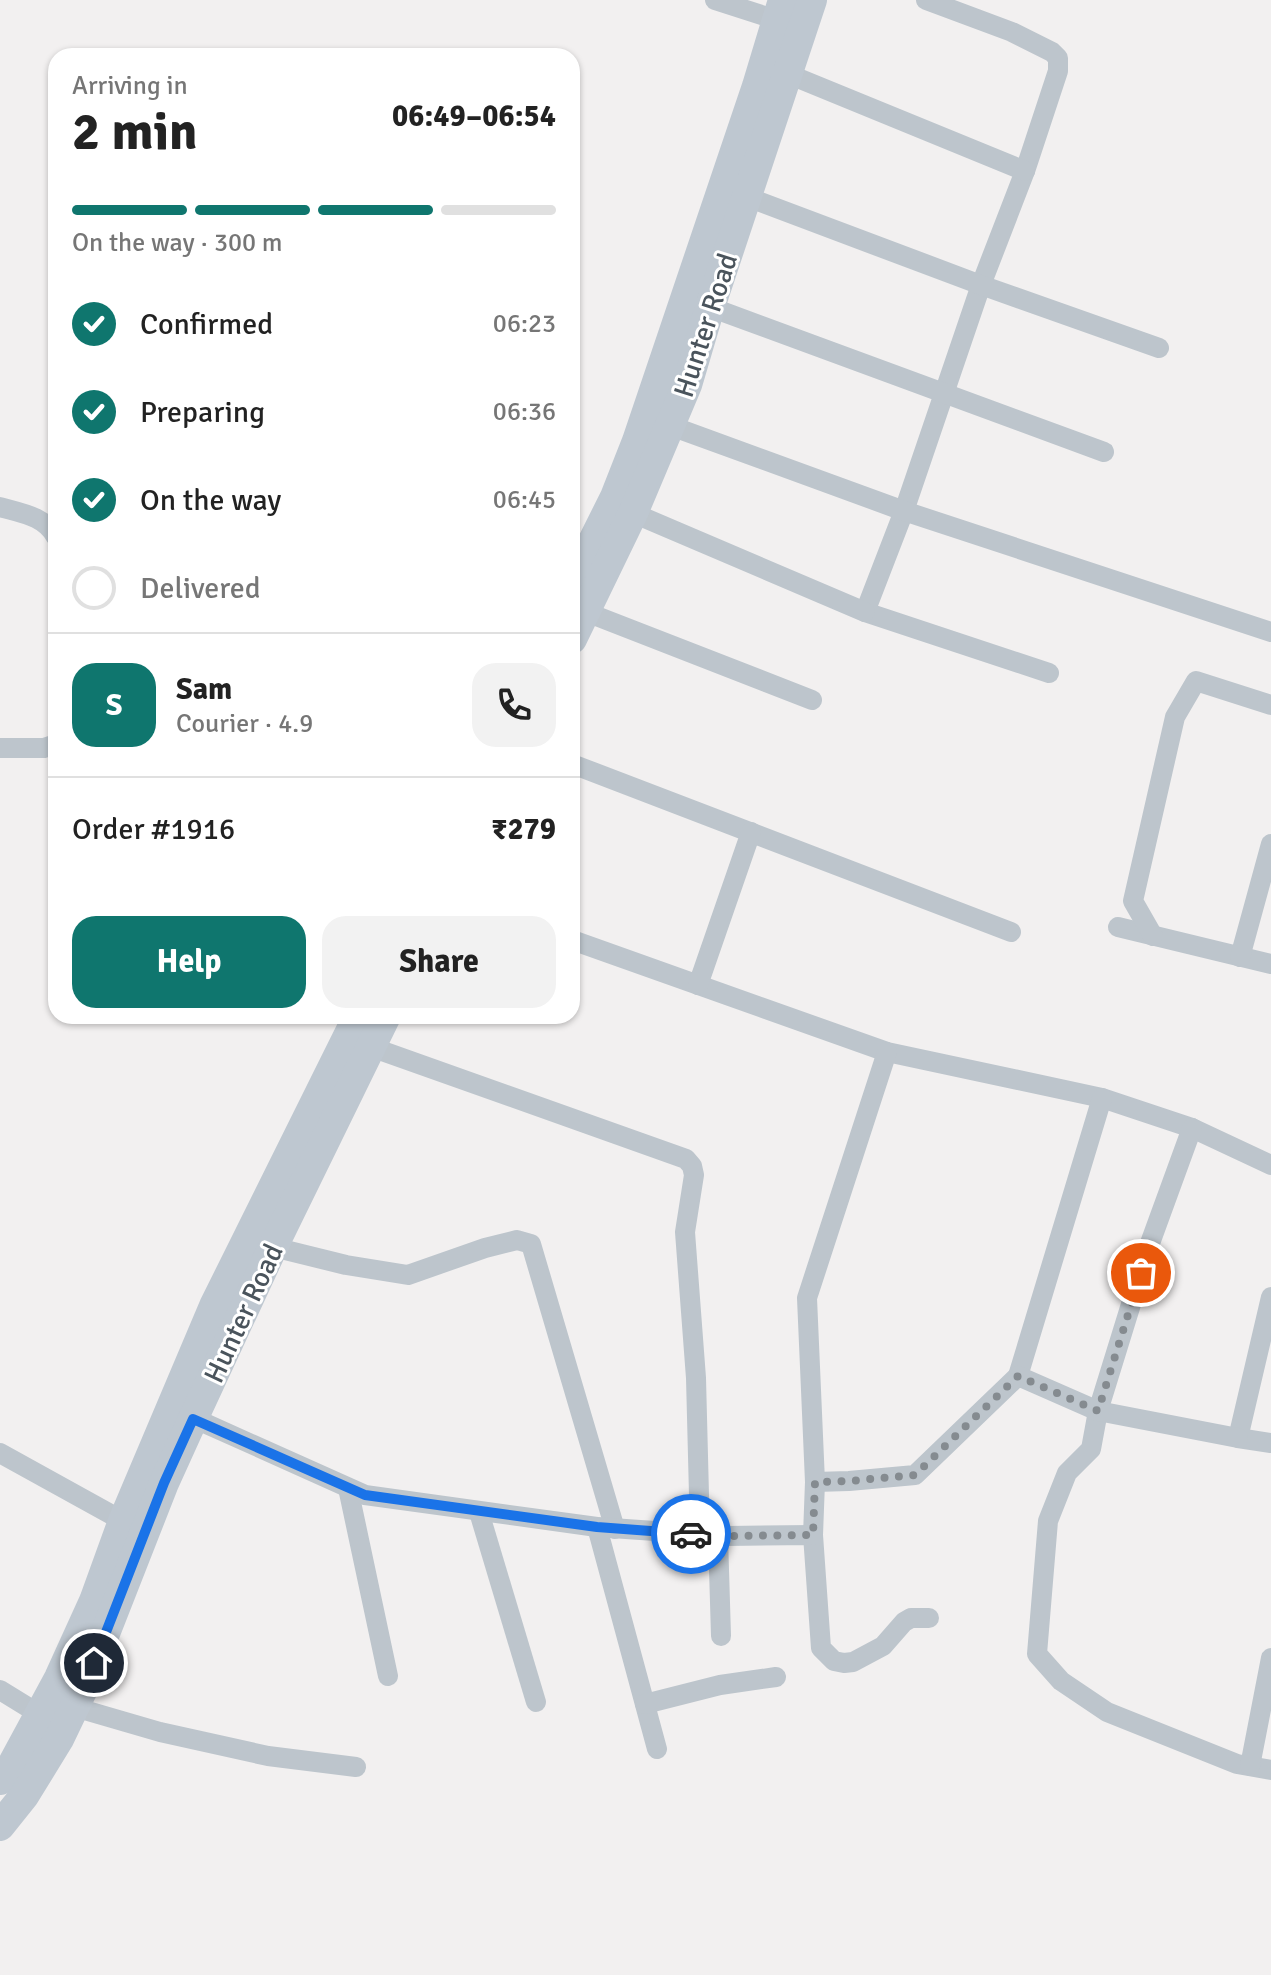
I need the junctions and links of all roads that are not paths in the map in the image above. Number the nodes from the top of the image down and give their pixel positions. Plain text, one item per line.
1 (715, 0) edge
2 (812, 0) edge
3 (926, 0) edge
4 (780, 10) edge
5 (788, 74) junction
6 (1025, 171) junction
7 (747, 197) junction
8 (981, 285) junction
9 (710, 307) junction
10 (1159, 348) dead end
11 (945, 393) junction
12 (671, 426) junction
13 (1104, 452) dead end
14 (0, 507) edge
15 (904, 511) junction
16 (633, 513) junction
17 (48, 527) edge
18 (580, 567) edge
19 (865, 612) junction
20 (1271, 612) edge
21 (580, 617) edge
22 (580, 622) edge
23 (1262, 629) edge
24 (1049, 673) dead end
25 (812, 700) dead end
26 (1271, 705) edge
27 (48, 747) edge
28 (0, 748) edge
29 (580, 767) edge
30 (751, 832) junction
31 (1271, 844) edge
32 (1118, 927) dead end
33 (1011, 932) dead end
34 (1153, 936) junction
35 (580, 943) edge
36 (1240, 957) junction
37 (1271, 964) edge
38 (698, 985) junction
39 (354, 1024) edge
40 (382, 1024) edge
41 (371, 1047) junction
42 (887, 1052) junction
43 (1102, 1098) junction
44 (1192, 1128) junction
45 (1271, 1165) edge
46 (273, 1247) junction
47 (1271, 1297) edge
48 (1018, 1376) junction
49 (1098, 1411) junction
50 (182, 1413) junction
51 (1238, 1438) junction
52 (1271, 1443) edge
53 (0, 1453) edge
54 (815, 1482) junction
55 (348, 1488) junction
56 (479, 1512) junction
57 (123, 1521) junction
58 (606, 1528) junction
59 (709, 1535) junction
60 (813, 1535) junction
61 (929, 1618) dead end
62 (721, 1636) dead end
63 (1271, 1658) edge
64 (388, 1676) dead end
65 (776, 1677) dead end
66 (0, 1690) edge
67 (536, 1702) dead end
68 (645, 1704) junction
69 (74, 1707) junction
70 (39, 1714) junction
71 (657, 1749) dead end
72 (1250, 1766) junction
73 (356, 1767) dead end
74 (1271, 1770) edge
75 (0, 1780) edge
76 (0, 1826) edge

1 - 4 street
2 - 5 main road, Hunter Road
3 - 6 street
4 - 18 main road, Hunter Road
5 - 6 street
5 - 7 main road, Hunter Road
6 - 8 street
7 - 8 street
7 - 9 main road, Hunter Road
8 - 10 street
8 - 11 street
9 - 11 street
9 - 12 main road, Hunter Road
11 - 13 street
11 - 15 street
12 - 15 street
12 - 16 main road, Hunter Road
14 - 17 street
15 - 19 street
15 - 23 street
16 - 19 street
16 - 21 main road, Hunter Road
19 - 24 street
20 - 23 street
22 - 25 street
26 - 34 street
27 - 28 street
29 - 30 street
30 - 33 street
30 - 38 street
31 - 36 street
32 - 34 street
34 - 36 street
35 - 38 street
36 - 37 street
38 - 42 street
39 - 50 main road, Hunter Road
40 - 41 main road, Hunter Road
41 - 46 main road, Hunter Road
41 - 59 street
42 - 43 street
42 - 54 street
43 - 44 street
43 - 48 street
44 - 45 street
44 - 49 street
46 - 50 main road, Hunter Road
46 - 58 street
47 - 51 street
48 - 49 street
48 - 54 street
49 - 51 street
49 - 72 street
50 - 55 street
50 - 57 main road, Hunter Road
50 - 69 main road, Hunter Road
51 - 52 street
53 - 57 street
54 - 60 street
55 - 56 street
55 - 64 street
56 - 58 street
56 - 67 street
57 - 70 main road, Hunter Road
58 - 59 street
58 - 68 street
59 - 60 street
59 - 62 street
60 - 61 street
63 - 72 street
65 - 68 street
66 - 70 street
68 - 71 street
69 - 73 street
69 - 76 main road, Hunter Road
70 - 75 main road, Hunter Road
72 - 74 street

